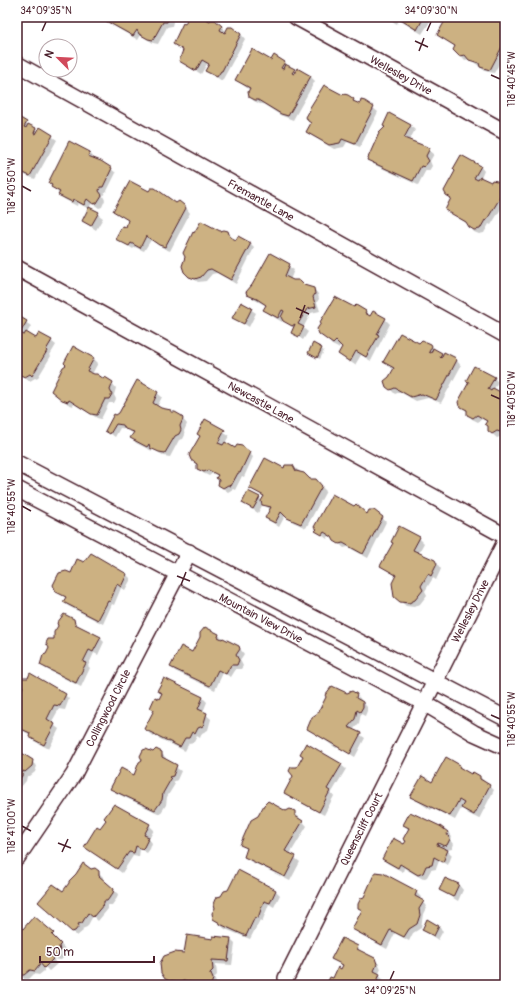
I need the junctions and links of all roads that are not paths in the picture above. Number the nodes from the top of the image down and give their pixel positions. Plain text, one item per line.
1 (296, 17) edge
2 (17, 64) edge
3 (505, 132) edge
4 (17, 268) edge
5 (505, 335) edge
6 (17, 463) edge
7 (17, 489) edge
8 (505, 536) edge
9 (505, 542) edge
10 (189, 552) junction
11 (177, 574) junction
12 (435, 680) junction
13 (424, 703) junction
14 (505, 718) edge
15 (505, 747) edge
16 (17, 858) edge
17 (286, 978) dead end

1 - 3 street, Wellesley Drive
2 - 5 street, Fremantle Lane
4 - 8 street, Newcastle Lane
6 - 10 street
7 - 11 street, Mountain View Drive
9 - 12 street, Wellesley Drive
10 - 11 street, Collingwood Circle
10 - 12 street
11 - 13 street, Mountain View Drive
11 - 16 street, Collingwood Circle
12 - 13 street, Queenscliff Court
12 - 14 street
13 - 15 street, Mountain View Drive
13 - 17 street, Queenscliff Court

